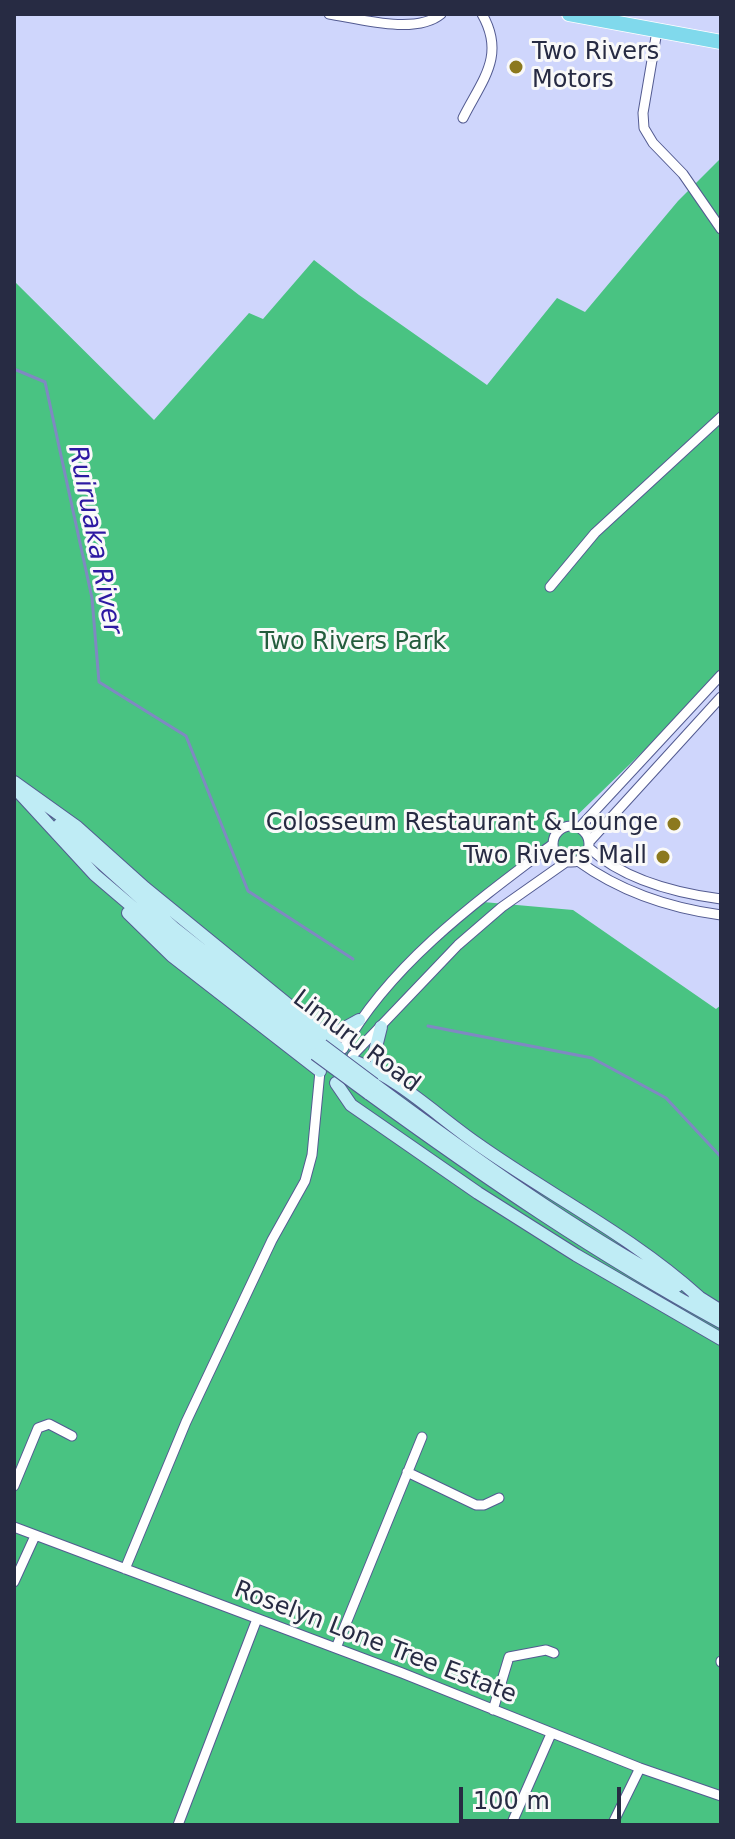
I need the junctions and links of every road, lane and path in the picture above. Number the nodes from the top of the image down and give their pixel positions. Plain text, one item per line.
1 (329, 14) edge
2 (441, 14) edge
3 (482, 14) edge
4 (569, 14) edge
5 (657, 31) junction
6 (721, 42) edge
7 (463, 118) dead end
8 (721, 229) edge
9 (721, 417) edge
10 (550, 587) dead end
11 (721, 675) edge
12 (721, 697) edge
13 (642, 760) junction
14 (655, 770) junction
15 (15, 784) edge
16 (579, 828) junction
17 (553, 844) junction
18 (589, 845) junction
19 (578, 861) junction
20 (566, 862) junction
21 (95, 875) junction
22 (721, 899) edge
23 (721, 915) edge
24 (373, 1003) junction
25 (390, 1015) junction
26 (359, 1020) junction
27 (381, 1027) junction
28 (321, 1044) junction
29 (347, 1053) junction
30 (320, 1071) junction
31 (379, 1071) junction
32 (336, 1083) junction
33 (371, 1089) junction
34 (699, 1297) junction
35 (721, 1311) edge
36 (721, 1322) edge
37 (721, 1339) edge
38 (72, 1436) dead end
39 (422, 1437) dead end
40 (407, 1472) junction
41 (14, 1486) edge
42 (499, 1498) dead end
43 (14, 1527) edge
44 (35, 1536) junction
45 (125, 1569) junction
46 (14, 1581) edge
47 (257, 1619) junction
48 (336, 1648) junction
49 (554, 1653) dead end
50 (493, 1710) junction
51 (551, 1734) junction
52 (640, 1768) junction
53 (721, 1796) edge
54 (178, 1825) edge
55 (511, 1825) edge
56 (612, 1825) edge

1 - 2 street
3 - 7 street
4 - 5 main road
5 - 6 main road
5 - 8 street
9 - 10 street
11 - 13 street
12 - 14 street
13 - 14 street
13 - 16 street
14 - 18 street
15 - 21 main road, Limuru Road
15 - 28 main road, Limuru Road
16 - 17 street
16 - 18 street
17 - 20 street
17 - 24 street
18 - 19 street
18 - 22 street
19 - 20 street
19 - 23 street
20 - 25 street
21 - 28 main road, Limuru Road
21 - 30 main road, Limuru Road
24 - 25 street
24 - 26 street
25 - 27 street
26 - 28 main road
26 - 29 street
27 - 29 street
27 - 31 main road
28 - 29 main road, Limuru Road
28 - 33 main road, Limuru Road, bridge
29 - 30 main road
29 - 31 main road, Limuru Road
29 - 32 main road
30 - 32 main road
30 - 45 street
31 - 34 main road, Limuru Road
32 - 37 main road, Limuru Road
33 - 34 main road, Limuru Road
33 - 36 main road, Limuru Road
34 - 35 main road, Limuru Road
38 - 41 street
39 - 40 street
40 - 42 street
40 - 48 street
43 - 44 street, Roselyn Lone Tree Estate
44 - 45 street, Roselyn Lone Tree Estate
44 - 46 street
45 - 47 street, Roselyn Lone Tree Estate
47 - 48 street, Roselyn Lone Tree Estate
47 - 54 street
48 - 50 street, Roselyn Lone Tree Estate
49 - 50 street
50 - 51 street, Roselyn Lone Tree Estate
51 - 52 street, Roselyn Lone Tree Estate
51 - 55 street
52 - 53 street, Roselyn Lone Tree Estate
52 - 56 street

